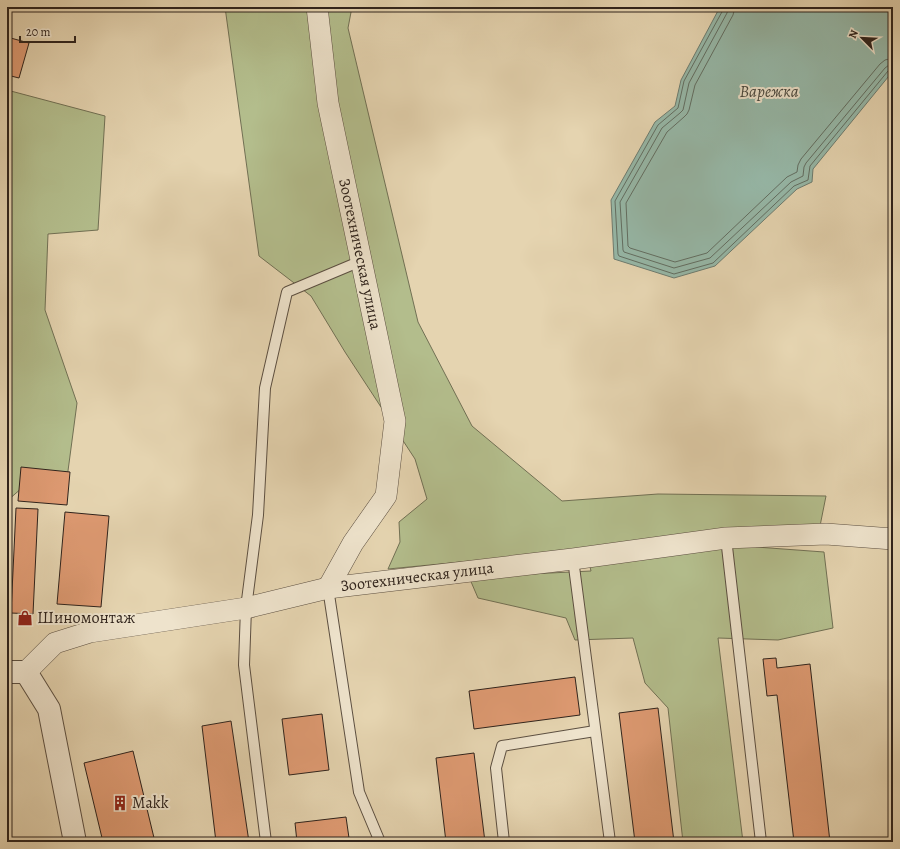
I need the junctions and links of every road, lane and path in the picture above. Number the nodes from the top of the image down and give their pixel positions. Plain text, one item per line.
1 (317, 7) edge
2 (361, 261) junction
3 (726, 538) junction
4 (893, 539) edge
5 (573, 559) junction
6 (328, 588) junction
7 (246, 608) junction
8 (16, 672) edge
9 (595, 731) junction
10 (75, 842) edge
11 (266, 842) edge
12 (380, 842) edge
13 (504, 842) edge
14 (610, 842) edge
15 (761, 842) edge

1 - 2 street, Зоотехническая улица
2 - 6 street, Зоотехническая улица
2 - 7 lane
3 - 4 street, Зоотехническая улица
3 - 5 street, Зоотехническая улица
3 - 15 lane
5 - 6 street, Зоотехническая улица
5 - 9 lane
6 - 7 street
6 - 12 lane
7 - 8 street
7 - 11 lane
8 - 10 street
9 - 13 lane
9 - 14 lane

